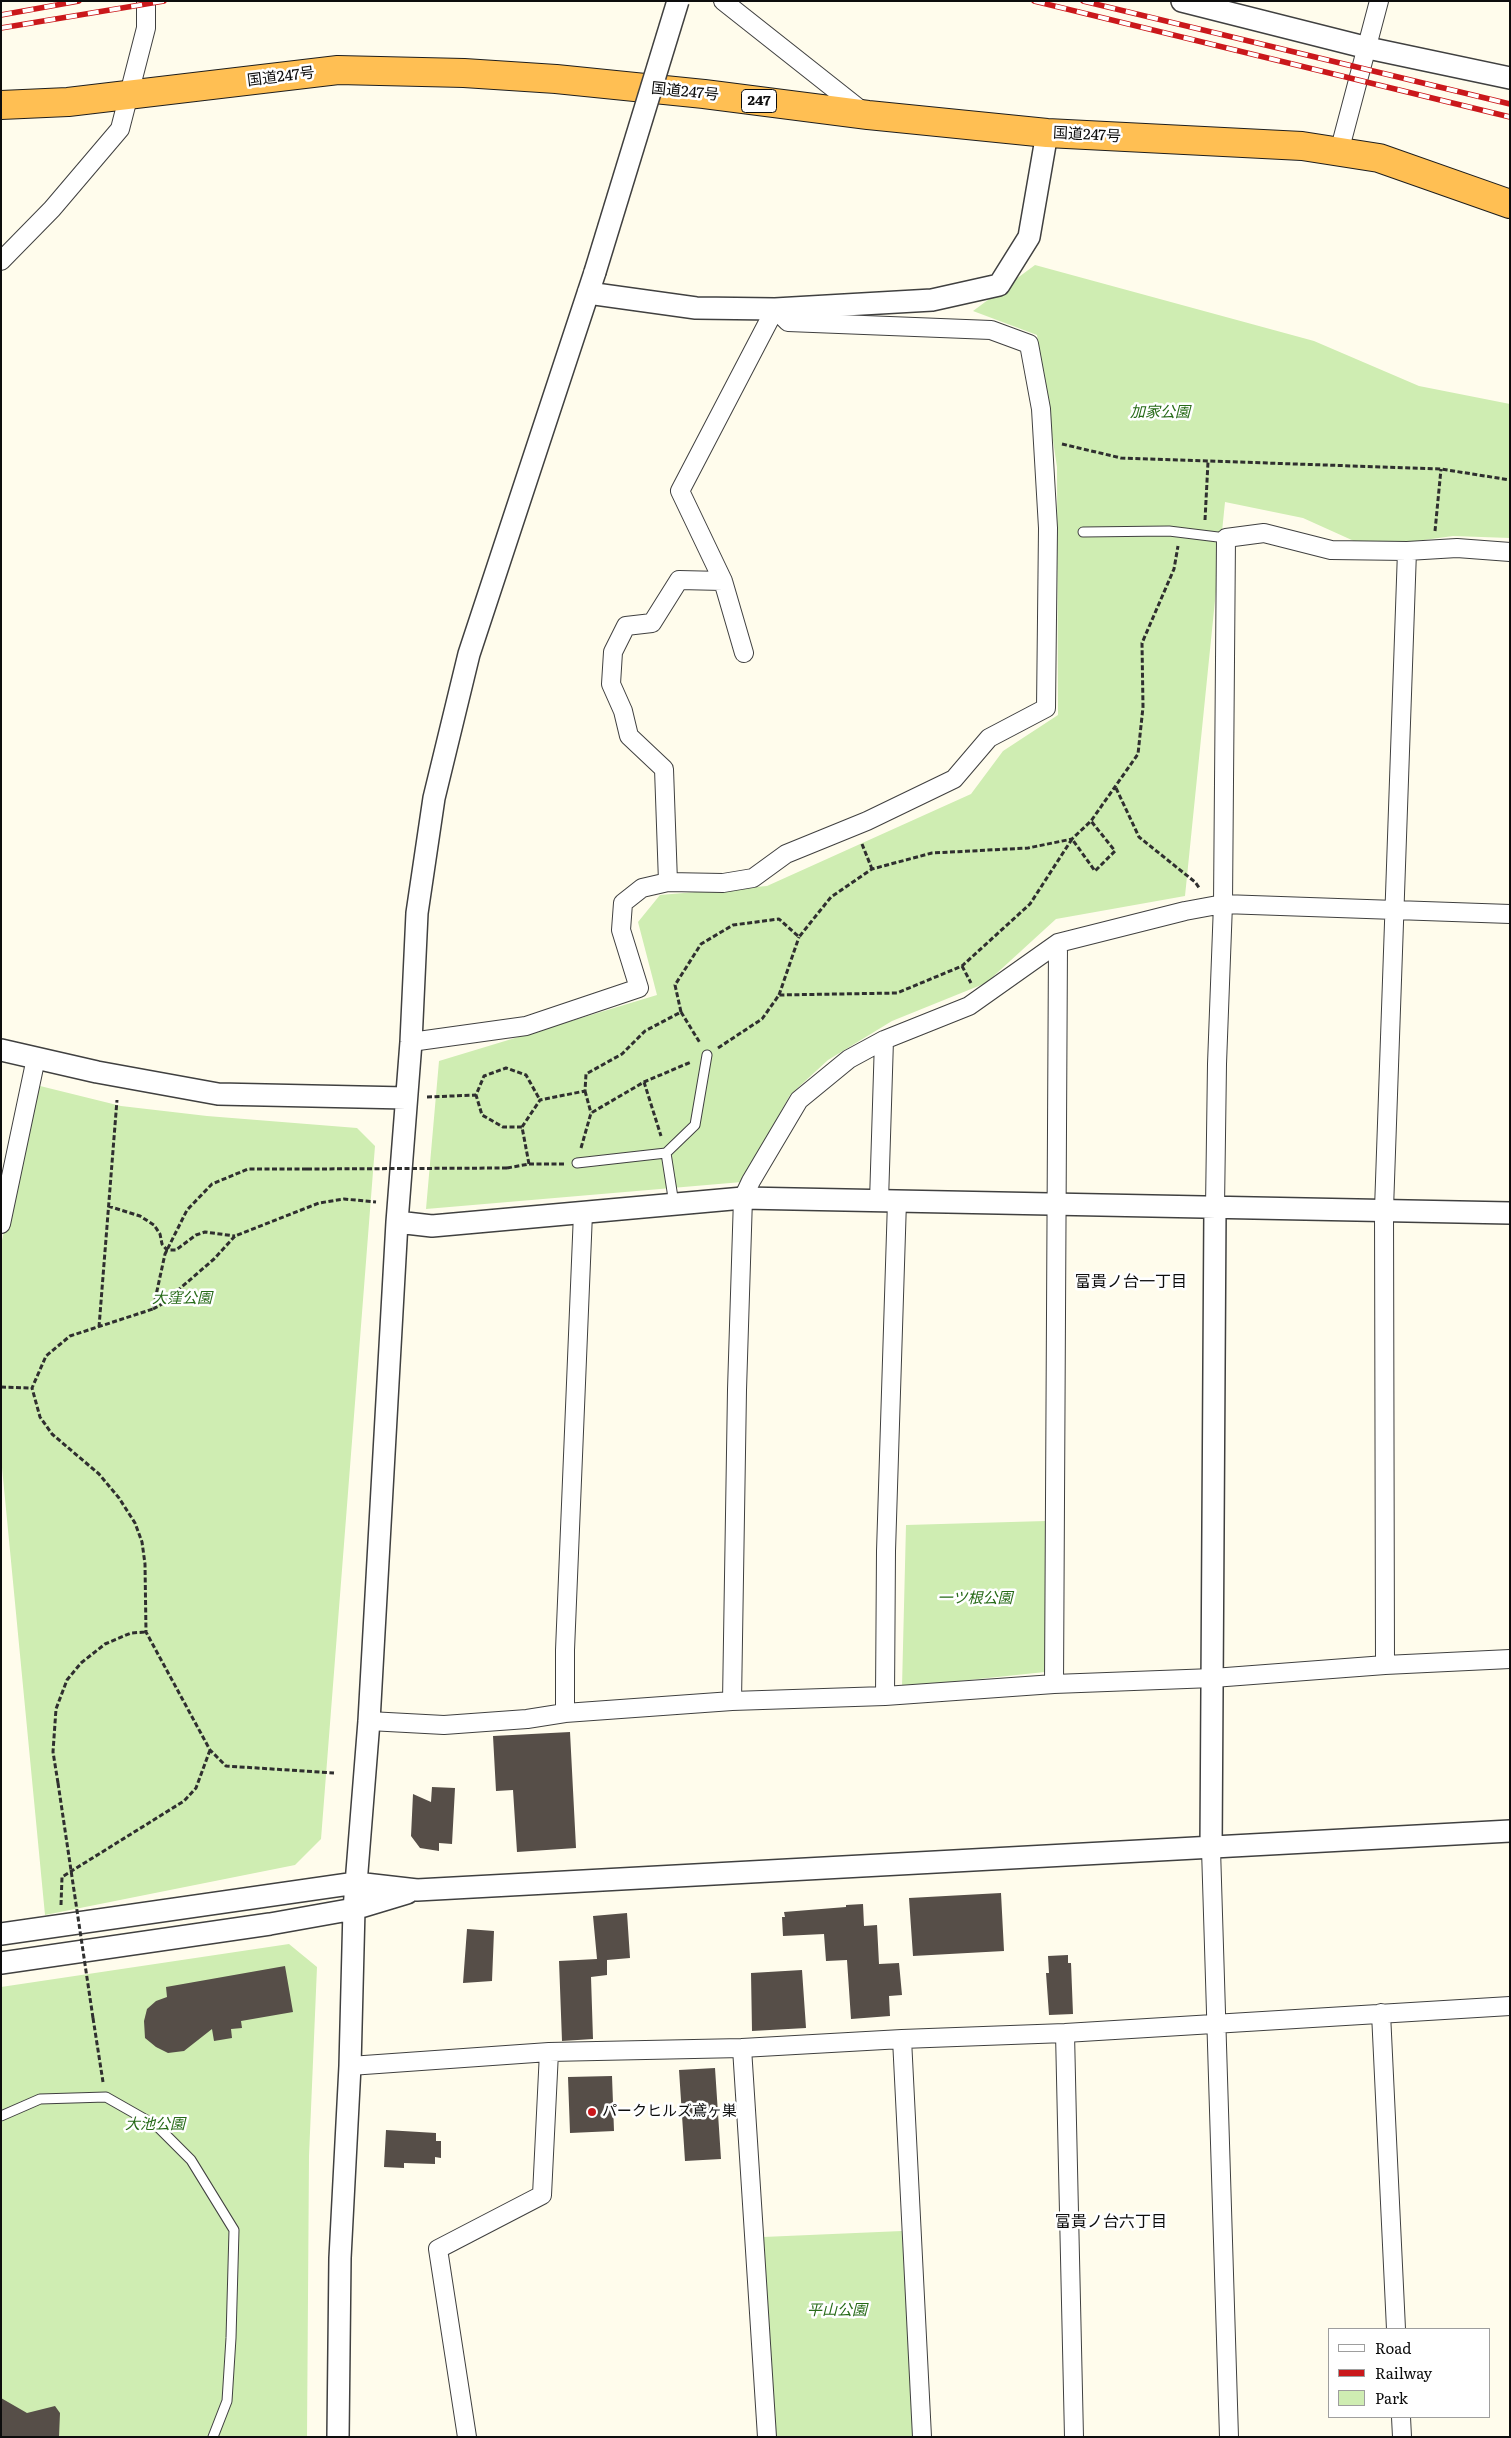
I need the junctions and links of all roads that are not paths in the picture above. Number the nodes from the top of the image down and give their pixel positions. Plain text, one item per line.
1 (146, 1) edge
2 (678, 1) edge
3 (723, 1) edge
4 (1182, 1) edge
5 (1379, 1) edge
6 (1368, 48) junction
7 (1510, 78) edge
8 (129, 94) junction
9 (1, 105) edge
10 (868, 116) junction
11 (1047, 132) junction
12 (1339, 152) junction
13 (1510, 204) edge
14 (1, 261) edge
15 (588, 293) junction
16 (775, 308) junction
17 (1083, 532) dead end
18 (1226, 538) junction
19 (1407, 551) junction
20 (1510, 552) edge
21 (723, 581) junction
22 (744, 653) dead end
23 (668, 882) junction
24 (1217, 905) junction
25 (1393, 909) junction
26 (1510, 914) edge
27 (1058, 943) junction
28 (884, 1040) junction
29 (411, 1042) junction
30 (1, 1050) edge
31 (707, 1055) road end
32 (36, 1058) junction
33 (406, 1098) junction
34 (666, 1153) junction
35 (577, 1163) road end
36 (743, 1198) junction
37 (888, 1201) junction
38 (674, 1204) junction
39 (1055, 1204) junction
40 (1215, 1206) junction
41 (1384, 1209) junction
42 (582, 1213) junction
43 (1510, 1213) edge
44 (397, 1222) junction
45 (1, 1224) edge
46 (1510, 1660) edge
47 (1385, 1666) junction
48 (1213, 1678) junction
49 (1054, 1684) junction
50 (885, 1696) junction
51 (732, 1701) junction
52 (565, 1713) junction
53 (369, 1722) junction
54 (1510, 1831) edge
55 (1211, 1849) junction
56 (356, 1883) junction
57 (417, 1890) junction
58 (354, 1909) junction
59 (1, 1934) edge
60 (1, 1963) edge
61 (1510, 2006) edge
62 (1381, 2013) junction
63 (1216, 2023) junction
64 (1065, 2033) junction
65 (902, 2039) junction
66 (742, 2048) junction
67 (549, 2052) junction
68 (350, 2066) junction
69 (1, 2116) edge
70 (1396, 2328) edge
71 (1401, 2418) edge
72 (212, 2437) edge
73 (338, 2437) edge
74 (467, 2437) edge
75 (767, 2437) edge
76 (922, 2437) edge
77 (1074, 2437) edge
78 (1229, 2437) edge
79 (1402, 2437) edge

1 - 8 street
2 - 15 street, bridge
3 - 10 street
4 - 6 street
5 - 6 street
6 - 7 street
6 - 12 street
8 - 9 highway, 国道247号 / 247
8 - 10 highway, 国道247号 / 247
8 - 14 street
10 - 11 highway, 国道247号 / 247
11 - 12 highway, 国道247号 / 247
11 - 16 street
12 - 13 highway, 国道247号 / 247
15 - 16 street
15 - 29 street
16 - 21 street
16 - 23 street
17 - 18 lane
18 - 19 street
18 - 24 street
19 - 20 street
19 - 25 street
21 - 22 street
21 - 23 street
23 - 29 street
24 - 25 street
24 - 27 street
24 - 40 street
25 - 26 street
25 - 41 street
27 - 28 street
27 - 39 street
28 - 36 street
28 - 37 street
29 - 33 street
30 - 32 street
31 - 34 lane
32 - 33 street
32 - 45 street
33 - 44 street
34 - 35 lane
34 - 38 lane
36 - 37 street
36 - 38 street
36 - 51 street
37 - 39 street
37 - 50 street
38 - 42 street
39 - 40 street
39 - 49 street
40 - 41 street
40 - 48 street
41 - 43 street
41 - 47 street
42 - 44 street
42 - 52 street
44 - 53 street
46 - 47 street
47 - 48 street
48 - 49 street
48 - 55 street
49 - 50 street
50 - 51 street
51 - 52 street
52 - 53 street
53 - 56 street
54 - 55 street
55 - 57 street
55 - 63 street
56 - 57 street
56 - 58 street
56 - 59 street
57 - 58 street
58 - 60 street
58 - 68 street
61 - 62 street
62 - 63 street
62 - 70 street
63 - 64 street
63 - 78 street
64 - 65 street
64 - 77 street
65 - 66 street
65 - 76 street
66 - 67 street
66 - 75 street
67 - 68 street
67 - 74 street
68 - 73 street
69 - 72 lane
71 - 79 street

